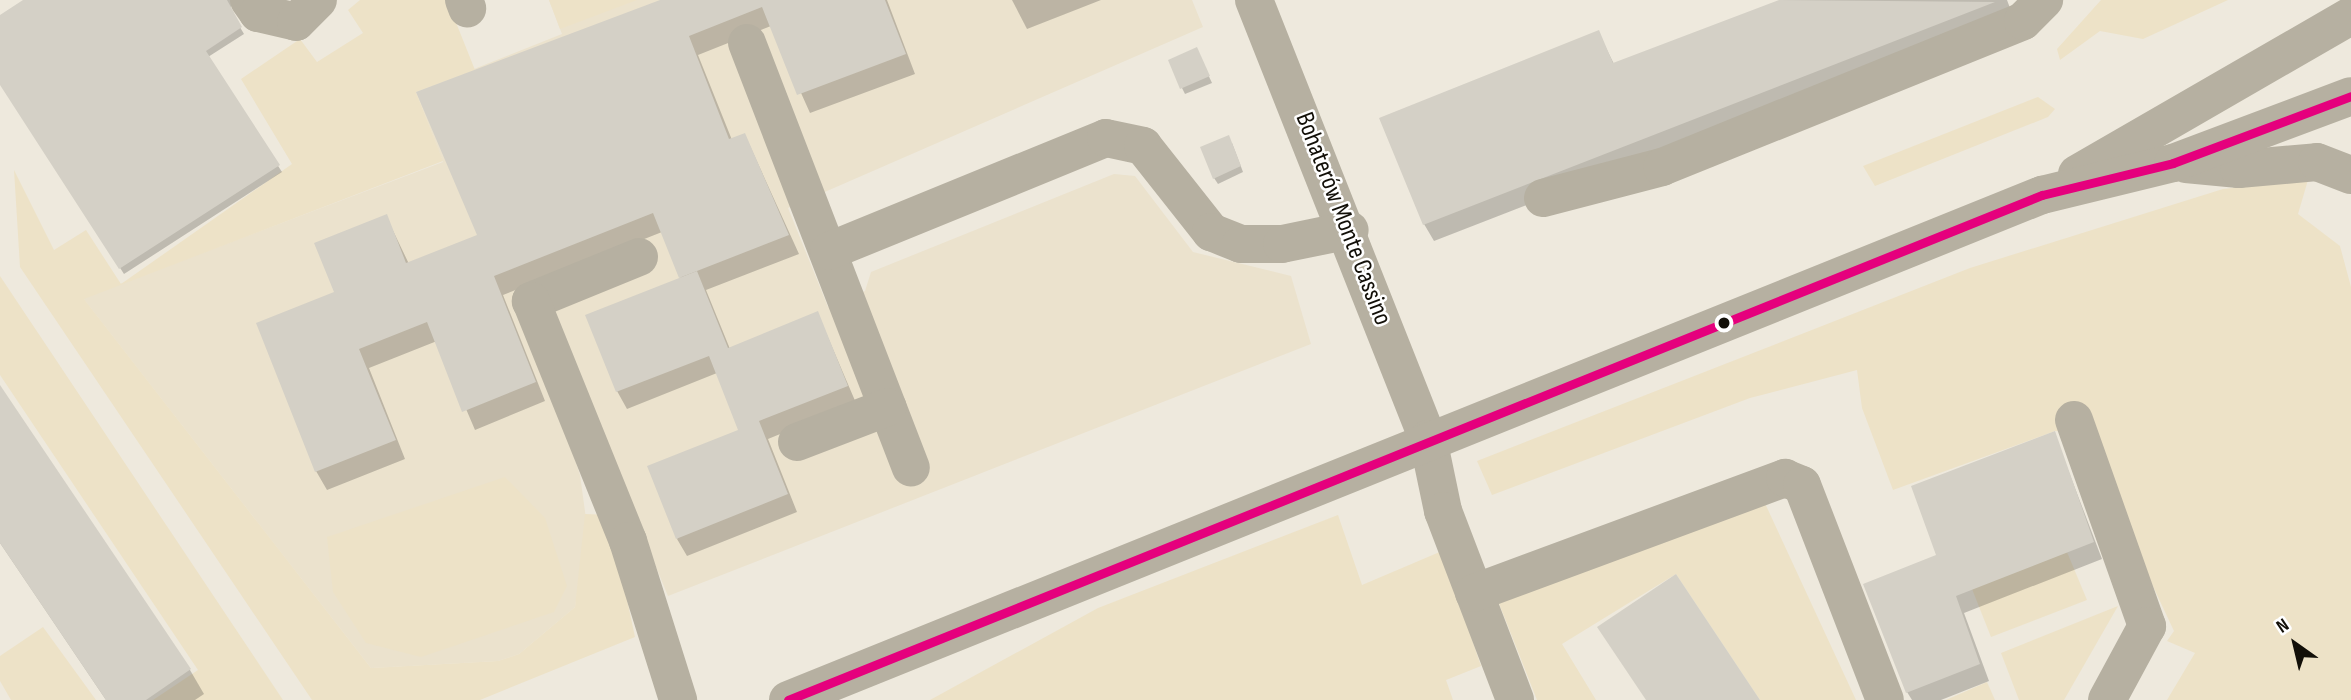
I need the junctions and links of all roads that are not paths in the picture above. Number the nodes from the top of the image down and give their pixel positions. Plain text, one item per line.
1 (249, 0) edge
2 (318, 0) edge
3 (1254, 0) edge
4 (2044, 0) edge
5 (2320, 0) edge
6 (2351, 16) edge
7 (2301, 40) junction
8 (747, 43) dead end
9 (2351, 96) edge
10 (2173, 163) junction
11 (2351, 175) edge
12 (2042, 195) junction
13 (1543, 198) dead end
14 (1350, 230) junction
15 (829, 251) junction
16 (639, 257) dead end
17 (888, 407) junction
18 (2074, 420) dead end
19 (1428, 439) junction
20 (797, 442) dead end
21 (911, 467) dead end
22 (1475, 593) junction
23 (678, 700) edge
24 (788, 700) edge
25 (1515, 700) edge
26 (1885, 700) edge
27 (2107, 700) edge

1 - 2 street
3 - 14 street, Bohaterów Monte Cassino
4 - 13 street
5 - 7 street
6 - 7 street
7 - 12 street
8 - 15 street
9 - 10 street
10 - 11 street
10 - 12 street
12 - 19 street
14 - 15 street
14 - 19 street, Bohaterów Monte Cassino
15 - 17 street
16 - 23 street
17 - 20 street
17 - 21 street
18 - 27 street
19 - 22 street, Bohaterów Monte Cassino
19 - 24 street
22 - 25 street, Bohaterów Monte Cassino
22 - 26 street

